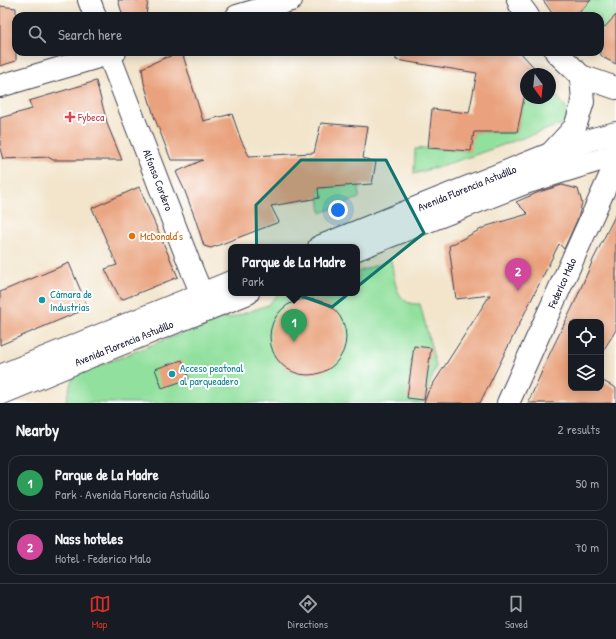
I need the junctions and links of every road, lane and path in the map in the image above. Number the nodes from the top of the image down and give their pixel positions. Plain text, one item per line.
1 (89, 0) edge
2 (291, 0) edge
3 (518, 0) edge
4 (94, 12) edge
5 (250, 12) edge
6 (525, 12) edge
7 (101, 56) edge
8 (112, 56) edge
9 (560, 56) edge
10 (582, 76) junction
11 (0, 86) edge
12 (616, 88) edge
13 (616, 133) edge
14 (550, 154) junction
15 (616, 155) edge
16 (616, 163) edge
17 (326, 244) edge
18 (360, 248) edge
19 (228, 284) edge
20 (232, 296) edge
21 (205, 301) junction
22 (0, 376) edge
23 (0, 394) edge
24 (508, 403) edge

1 - 4 main road
2 - 5 main road
3 - 6 main road
7 - 11 main road
8 - 21 main road, Alfonso Cordero
9 - 10 main road
10 - 12 main road
10 - 14 main road
13 - 14 main road, Avenida Florencia Astudillo
14 - 17 main road, Avenida Florencia Astudillo
15 - 18 main road, Avenida Florencia Astudillo
16 - 24 main road, Federico Malo
19 - 21 main road, Avenida Florencia Astudillo
20 - 21 main road, Avenida Florencia Astudillo
21 - 22 main road, Avenida Florencia Astudillo
21 - 23 main road, Avenida Florencia Astudillo

